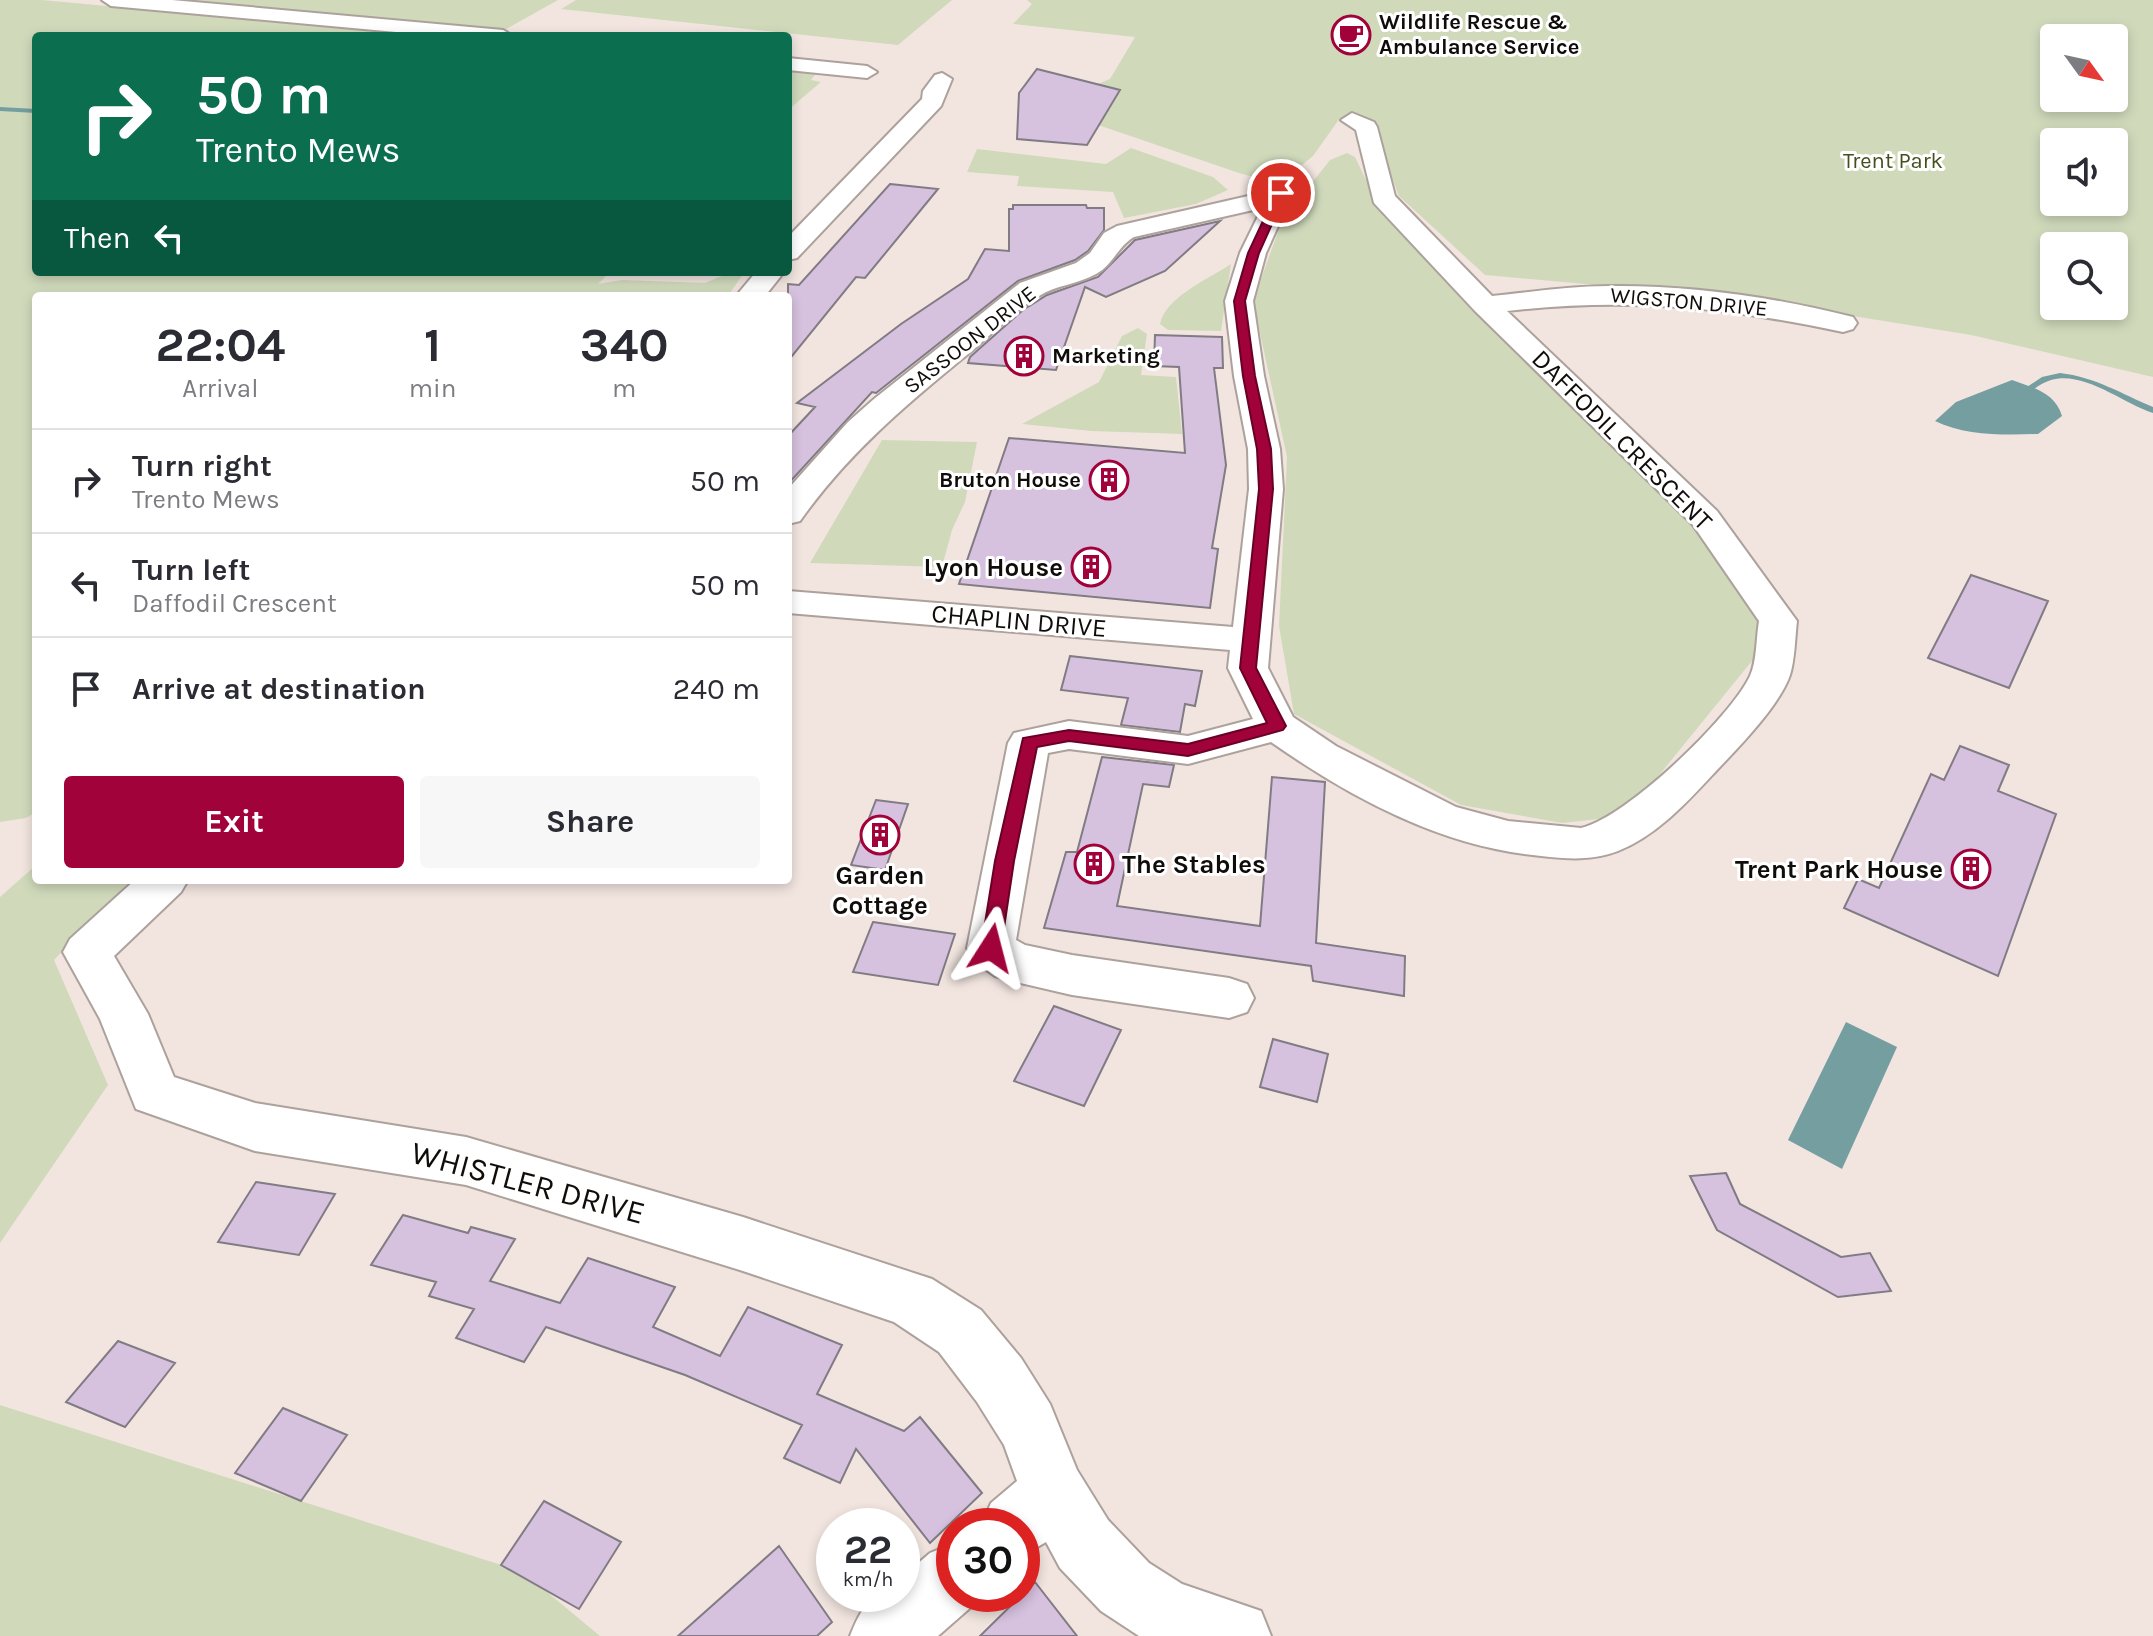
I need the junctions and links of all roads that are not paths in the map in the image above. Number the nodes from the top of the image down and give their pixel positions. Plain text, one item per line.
1 (111, 0) edge
2 (459, 32) edge
3 (792, 64) edge
4 (867, 72) dead end
5 (942, 79) dead end
6 (1352, 120) dead end
7 (1279, 195) joint
8 (792, 248) edge
9 (768, 276) edge
10 (754, 292) edge
11 (1485, 305) junction
12 (1843, 323) dead end
13 (792, 508) edge
14 (792, 602) edge
15 (1250, 640) junction
16 (1277, 726) junction
17 (161, 884) edge
18 (1229, 998) dead end
19 (1034, 1508) edge
20 (1040, 1513) edge
21 (936, 1592) edge
22 (885, 1636) edge
23 (1236, 1636) edge

1 - 2 street
3 - 4 street
5 - 8 street
6 - 11 street, DAFFODIL CRESCENT
7 - 13 street, SASSOON DRIVE
7 - 15 street, DAFFODIL CRESCENT
9 - 10 street
11 - 12 street, WIGSTON DRIVE
11 - 16 street, DAFFODIL CRESCENT
14 - 15 street, CHAPLIN DRIVE
15 - 16 street, DAFFODIL CRESCENT
16 - 18 street
17 - 19 street, WHISTLER DRIVE
20 - 23 street
21 - 22 street

